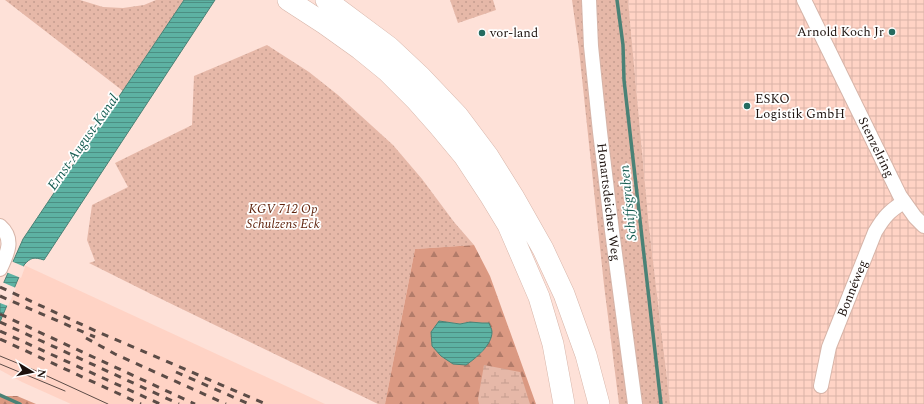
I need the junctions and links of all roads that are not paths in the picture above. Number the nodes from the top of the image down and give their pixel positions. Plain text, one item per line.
1 (288, 0) edge
2 (326, 0) edge
3 (589, 0) edge
4 (804, 0) edge
5 (904, 202) junction
6 (0, 226) edge
7 (924, 226) edge
8 (0, 269) edge
9 (821, 386) dead end
10 (564, 404) edge
11 (599, 404) edge
12 (635, 404) edge

1 - 10 highway
2 - 11 highway
3 - 12 street, Honartsdeicher Weg
4 - 5 street, Stenzelring
5 - 7 street, Stenzelring
5 - 9 street, Bonnéweg
6 - 8 street

